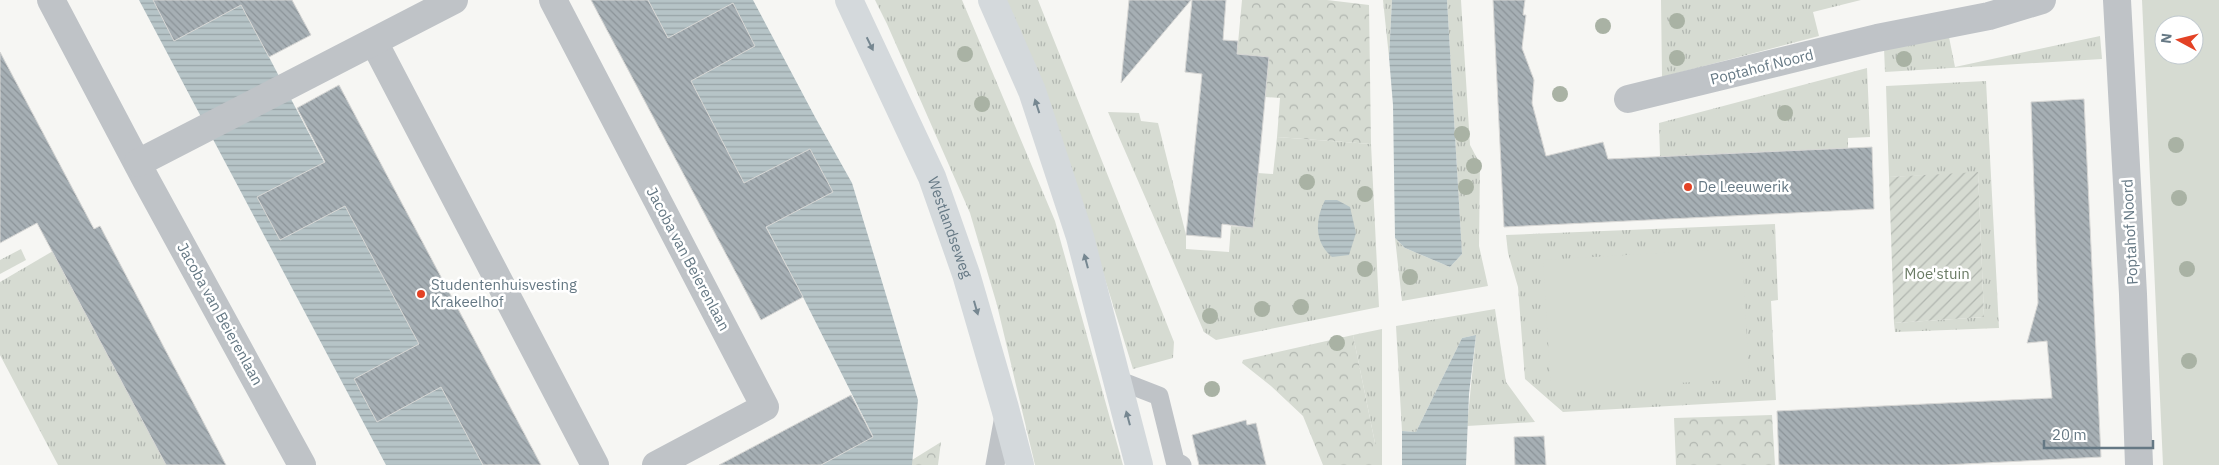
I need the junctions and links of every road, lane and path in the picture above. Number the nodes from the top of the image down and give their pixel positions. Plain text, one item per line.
1 (51, 0) edge
2 (454, 0) edge
3 (553, 0) edge
4 (849, 0) edge
5 (992, 0) edge
6 (2042, 0) edge
7 (2117, 0) edge
8 (374, 42) junction
9 (1628, 99) dead end
10 (138, 163) junction
11 (1118, 380) junction
12 (1006, 408) junction
13 (302, 465) edge
14 (595, 465) edge
15 (656, 465) edge
16 (995, 465) edge
17 (1020, 465) edge
18 (1139, 465) edge
19 (1182, 465) edge
20 (2139, 465) edge

1 - 10 street, Jacoba van Beierenlaan
2 - 8 street
3 - 15 street, Jacoba van Beierenlaan
4 -> 12 main road, Westlandseweg
11 -> 5 main road
6 - 9 street, Poptahof Noord
7 - 20 street, Poptahof Noord
8 - 10 street
8 - 14 street
10 - 13 street, Jacoba van Beierenlaan
18 -> 11 main road
11 - 19 lane
12 - 16 lane
12 - 17 main road, Westlandseweg

